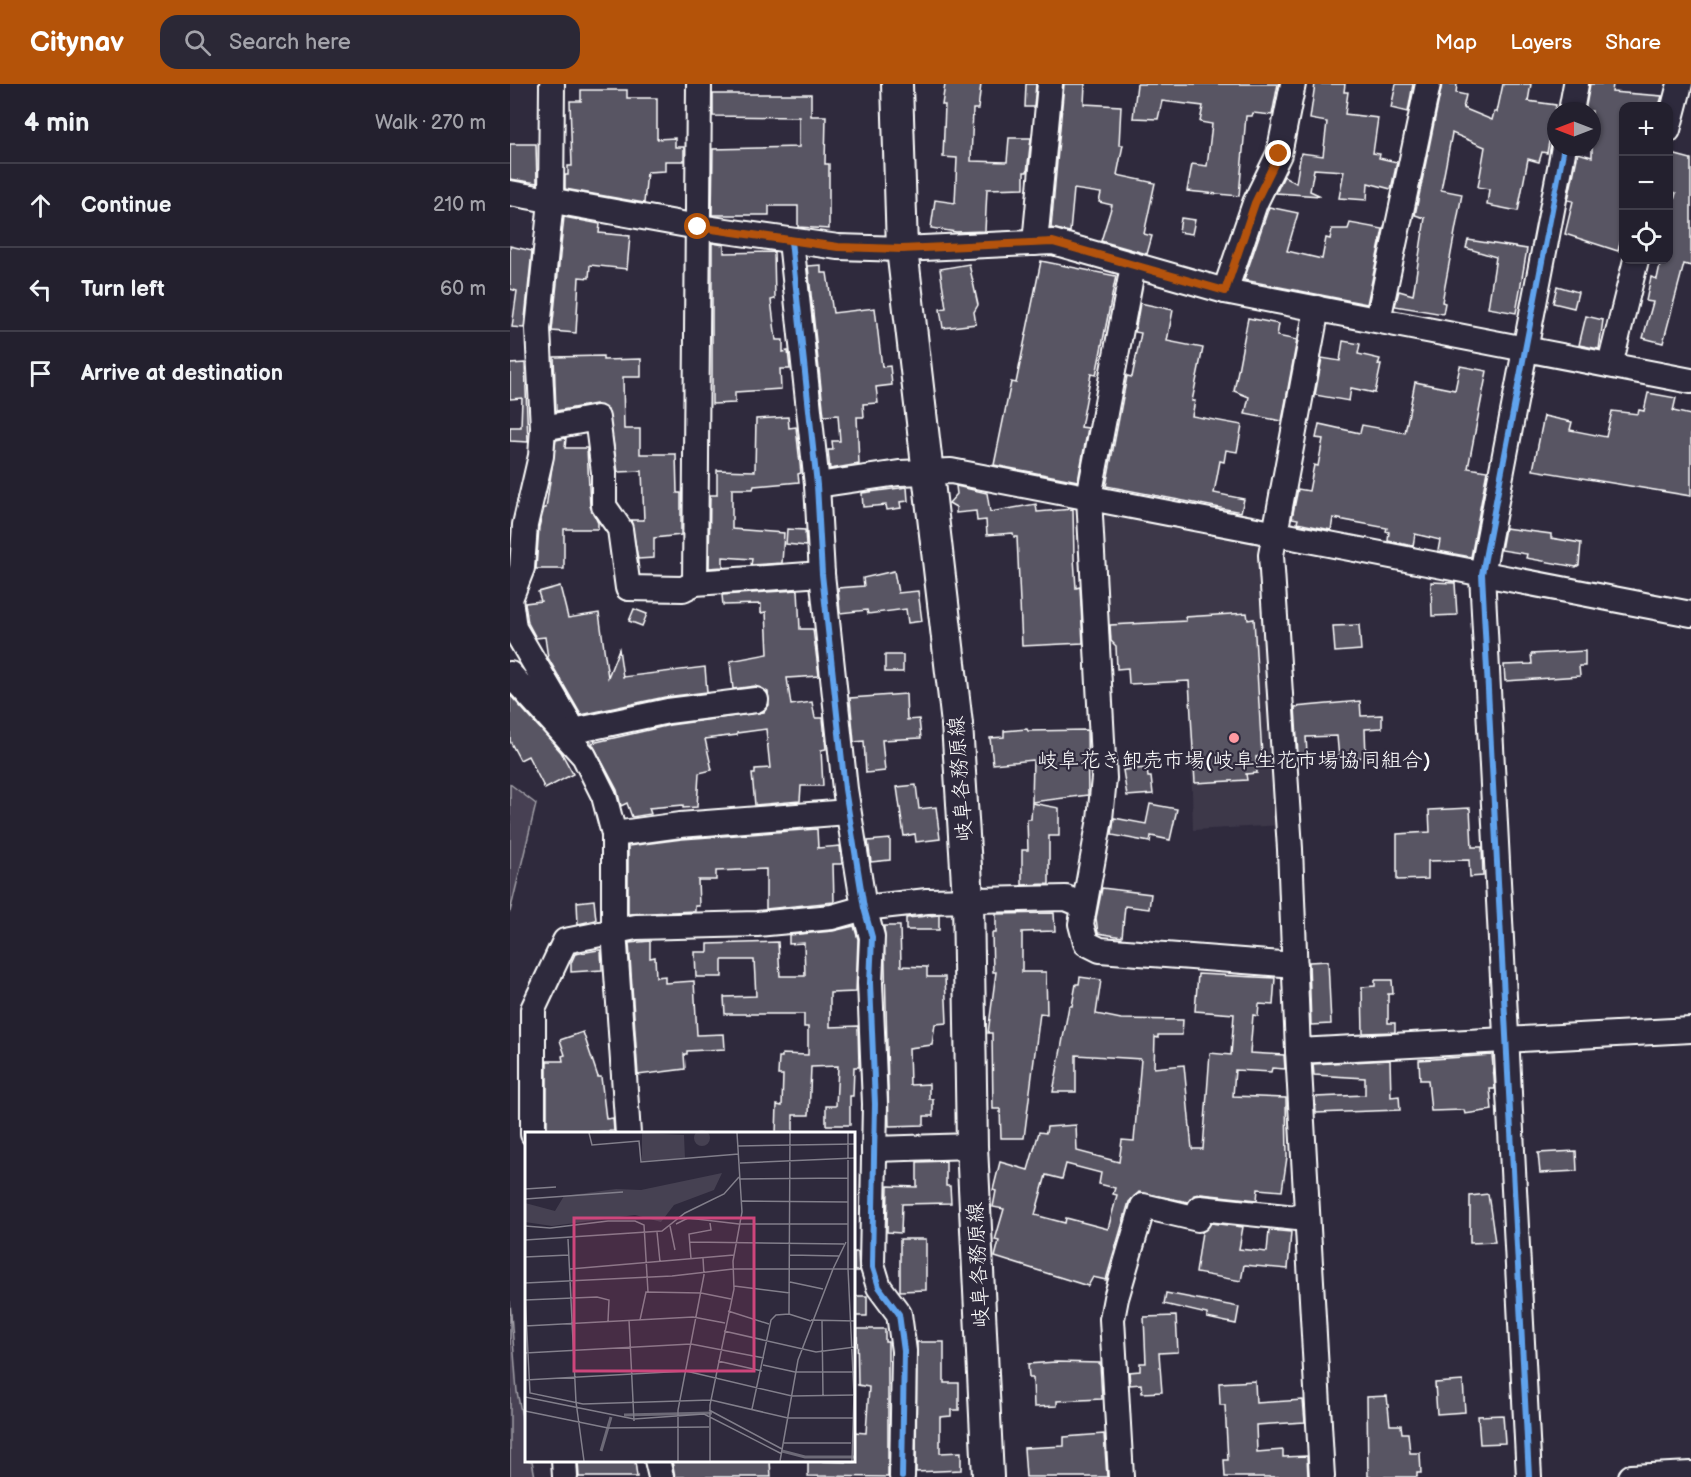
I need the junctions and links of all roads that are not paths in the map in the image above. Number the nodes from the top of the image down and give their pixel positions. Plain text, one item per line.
1 (552, 84) edge
2 (699, 84) edge
3 (897, 84) edge
4 (1050, 84) edge
5 (1293, 84) edge
6 (1428, 84) edge
7 (1576, 84) edge
8 (1680, 84) edge
9 (1573, 102) edge
10 (1673, 111) edge
11 (1562, 156) edge
12 (510, 193) edge
13 (552, 201) junction
14 (698, 227) junction
15 (791, 242) junction
16 (1035, 243) junction
17 (902, 249) junction
18 (1635, 264) edge
19 (1133, 267) junction
20 (1225, 291) junction
21 (1317, 308) junction
22 (1378, 320) junction
23 (1524, 347) junction
24 (1610, 365) junction
25 (1691, 381) edge
26 (543, 428) junction
27 (927, 471) junction
28 (817, 485) junction
29 (1089, 496) junction
30 (1273, 532) junction
31 (822, 574) junction
32 (1482, 574) junction
33 (695, 583) junction
34 (1691, 614) edge
35 (510, 674) edge
36 (756, 700) dead end
37 (571, 733) junction
38 (848, 812) junction
39 (614, 834) junction
40 (968, 899) junction
41 (1083, 904) junction
42 (864, 908) junction
43 (614, 930) junction
44 (1295, 965) junction
45 (1691, 1029) edge
46 (1505, 1039) junction
47 (1298, 1051) junction
48 (533, 1132) edge
49 (628, 1132) edge
50 (972, 1146) junction
51 (874, 1149) junction
52 (1306, 1219) junction
53 (564, 1462) edge
54 (657, 1462) edge
55 (1691, 1474) edge
56 (565, 1477) edge
57 (661, 1477) edge
58 (902, 1477) edge
59 (988, 1477) edge
60 (1121, 1477) edge
61 (1322, 1477) edge
62 (1529, 1477) edge
63 (1630, 1477) edge

1 - 13 street
2 - 14 street
3 - 17 main road, 岐阜各務原線
4 - 16 street
5 - 20 street
6 - 22 street
7 - 9 street
8 - 10 street
11 - 23 street
12 - 13 street
13 - 14 street
13 - 26 street
14 - 15 street
14 - 33 street
15 - 17 street
15 - 28 street
16 - 17 street
16 - 19 street
17 - 27 main road, 岐阜各務原線
18 - 24 street
19 - 20 street
19 - 29 street
20 - 21 street
21 - 22 street
21 - 30 street
22 - 23 street
23 - 24 street
23 - 32 street
24 - 25 street
26 - 33 street
26 - 37 street
27 - 28 street
27 - 29 street
27 - 40 main road, 岐阜各務原線
28 - 31 street
29 - 30 street
29 - 41 street
30 - 32 street
30 - 44 street
31 - 33 street
31 - 38 street
32 - 34 street
32 - 46 street
35 - 37 street
36 - 37 street
37 - 39 street
38 - 39 street
38 - 42 street
39 - 43 street
40 - 41 street
40 - 42 street
40 - 50 main road, 岐阜各務原線
41 - 44 street
42 - 43 street
42 - 51 street
43 - 48 street
43 - 49 street
44 - 47 street
45 - 46 street
46 - 47 street
46 - 62 street
47 - 52 street
50 - 51 street
50 - 59 main road, 岐阜各務原線
51 - 58 street
52 - 60 street
52 - 61 street
53 - 56 street
54 - 57 street
55 - 63 street

